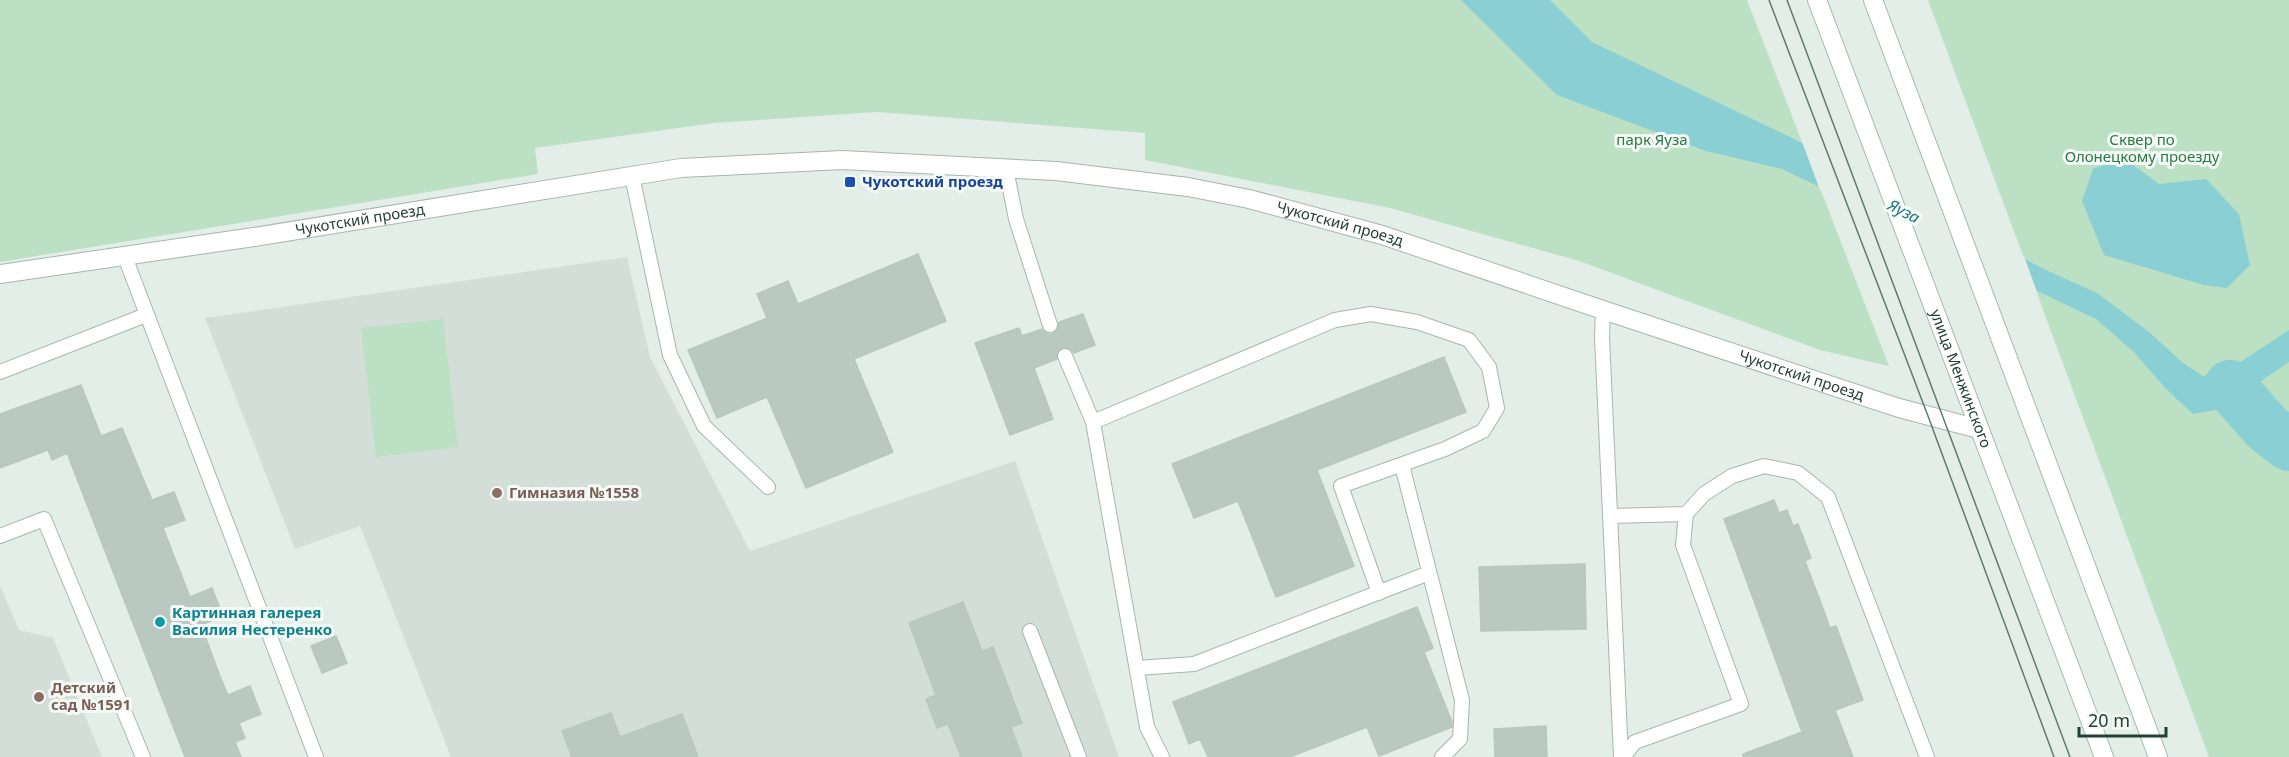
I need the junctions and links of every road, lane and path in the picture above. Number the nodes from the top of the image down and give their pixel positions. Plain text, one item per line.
1 (1873, 0) edge
2 (1820, 8) edge
3 (1006, 169) junction
4 (632, 176) junction
5 (125, 256) junction
6 (0, 274) edge
7 (1603, 310) junction
8 (146, 315) junction
9 (1050, 325) dead end
10 (1065, 356) dead end
11 (0, 372) edge
12 (1094, 422) junction
13 (1979, 429) junction
14 (1401, 465) junction
15 (768, 487) dead end
16 (1686, 514) junction
17 (1610, 516) junction
18 (0, 536) edge
19 (1429, 573) junction
20 (1379, 593) junction
21 (1030, 631) dead end
22 (1137, 668) junction
23 (142, 757) edge
24 (316, 757) edge
25 (1079, 757) edge
26 (1162, 757) edge
27 (1442, 757) edge
28 (1622, 757) edge
29 (1927, 757) edge
30 (2104, 757) edge
31 (2158, 757) edge

1 - 31 street
2 - 13 street, улица Менжинского
3 - 4 street, Чукотский проезд
3 - 7 street, Чукотский проезд
3 - 9 lane
4 - 5 street, Чукотский проезд
4 - 15 lane
5 - 6 street, Чукотский проезд
5 - 8 lane
7 - 13 street, Чукотский проезд
7 - 17 lane
8 - 11 lane
8 - 24 lane
10 - 12 lane
12 - 14 lane
12 - 22 lane
13 - 30 street, улица Менжинского
14 - 19 lane
14 - 20 lane
16 - 17 lane
16 - 28 lane
16 - 29 lane
17 - 28 lane
18 - 23 lane
19 - 20 lane
19 - 27 lane
20 - 22 lane
21 - 25 lane
22 - 26 lane

